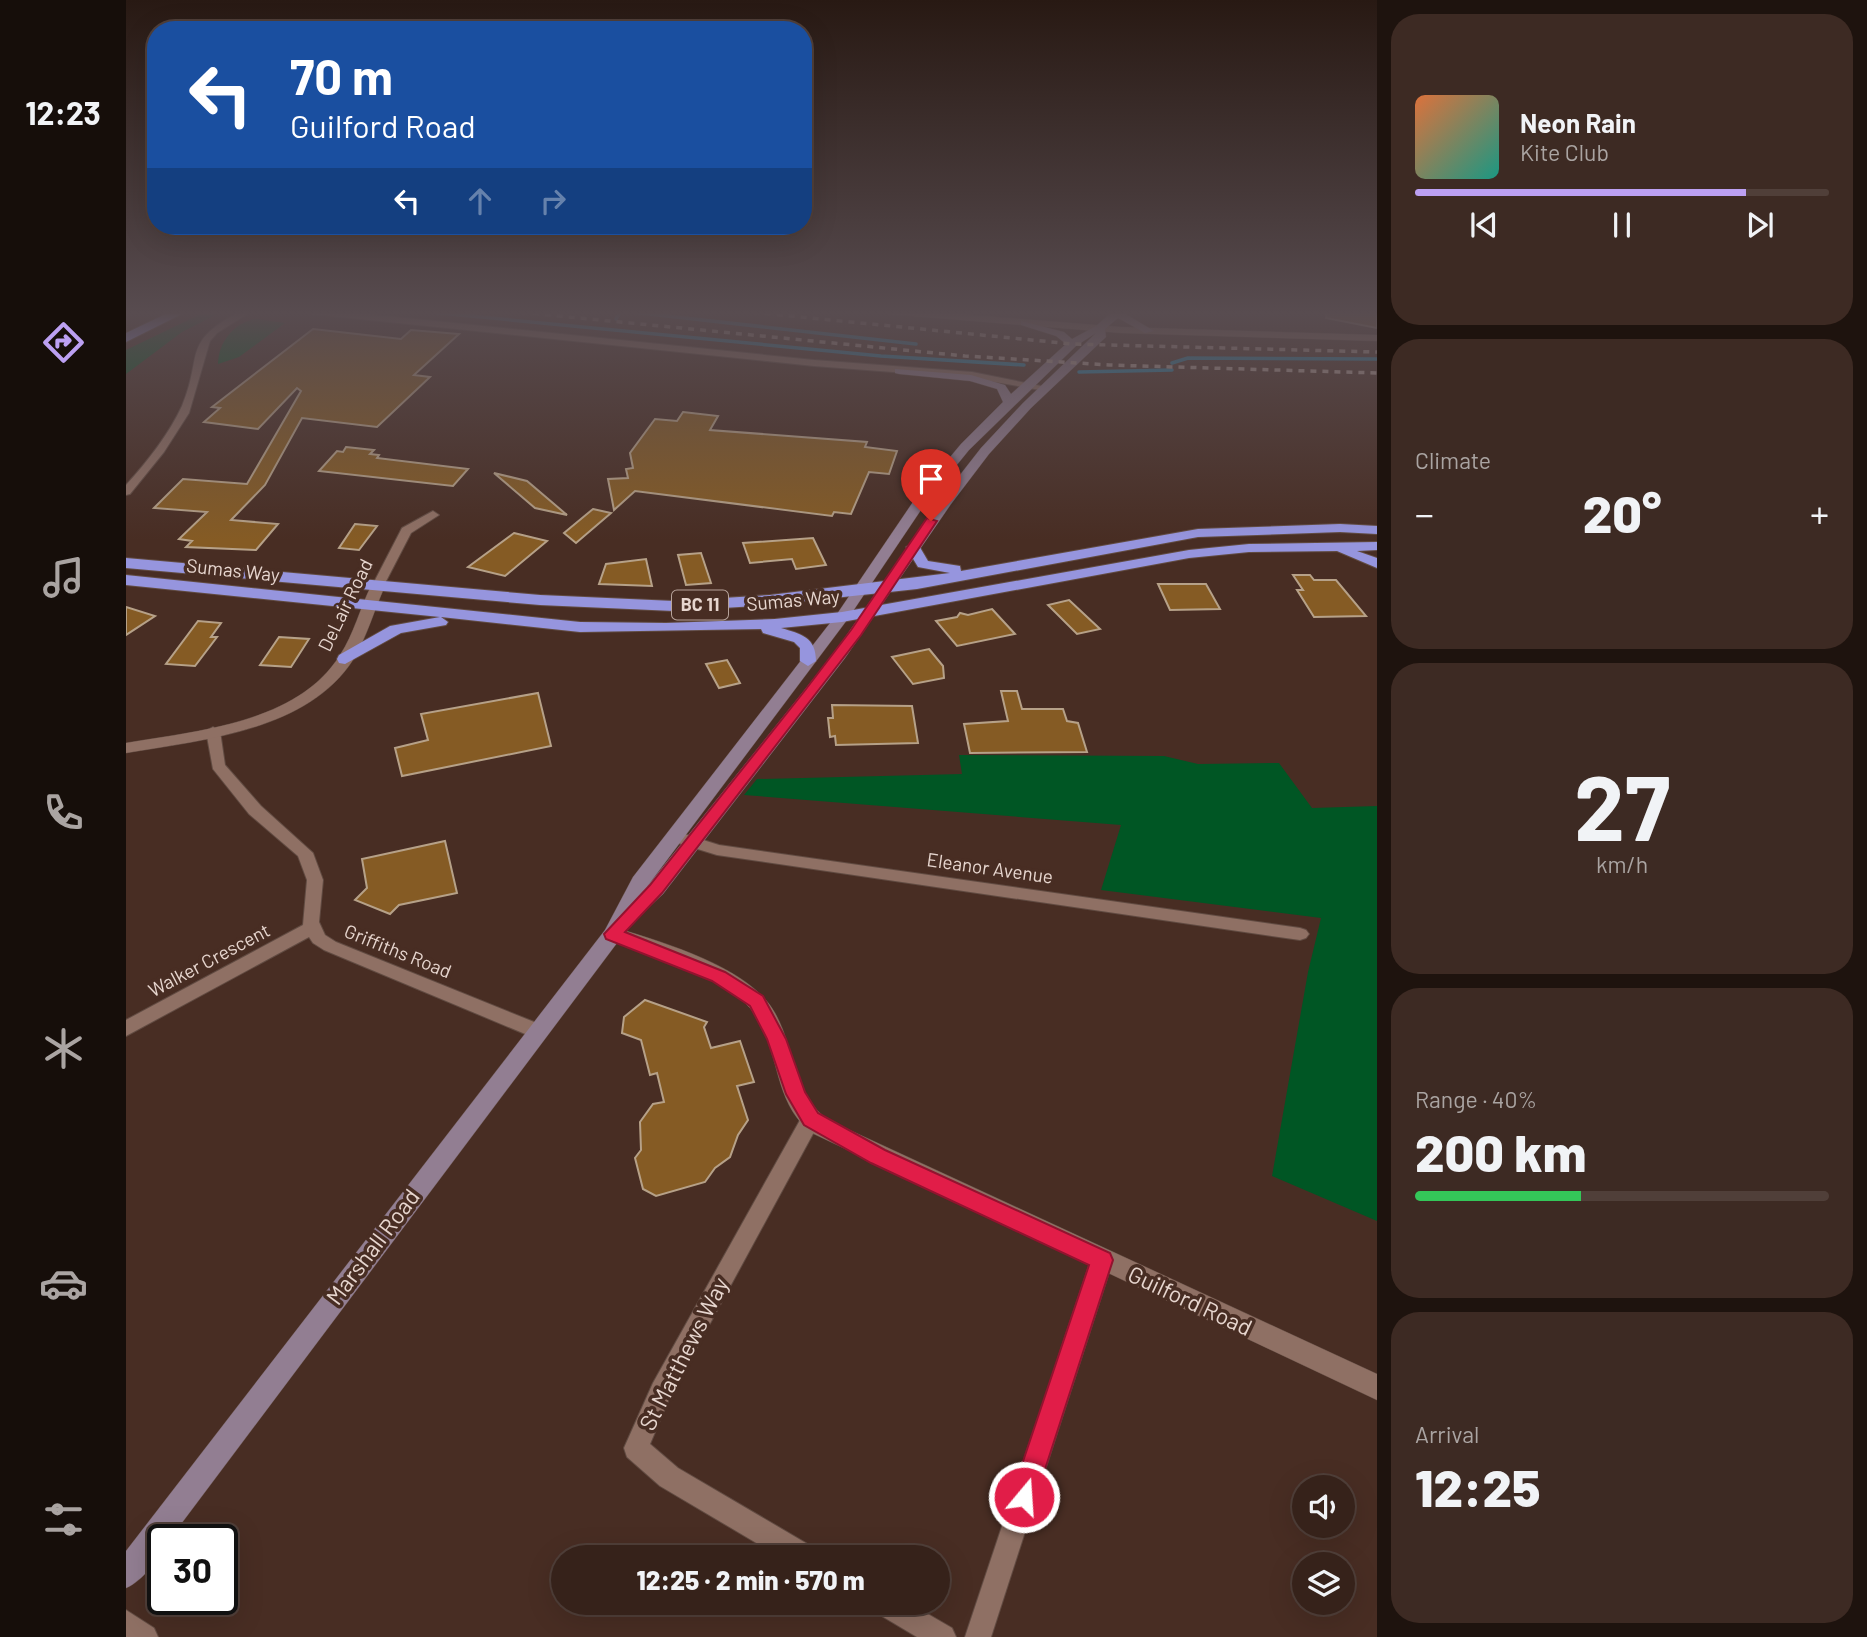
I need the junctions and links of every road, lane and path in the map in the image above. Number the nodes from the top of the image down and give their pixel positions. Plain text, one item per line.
1 (190, 387) edge
2 (1001, 387) edge
3 (1025, 387) edge
4 (1042, 387) edge
5 (1046, 388) joint
6 (1009, 402) junction
7 (126, 492) edge
8 (433, 515) dead end
9 (1377, 518) edge
10 (1340, 528) junction
11 (1377, 530) edge
12 (1322, 545) junction
13 (1377, 546) edge
14 (913, 547) junction
15 (126, 563) edge
16 (1377, 563) edge
17 (988, 571) junction
18 (126, 580) edge
19 (378, 586) junction
20 (887, 587) junction
21 (859, 590) junction
22 (540, 600) junction
23 (369, 605) junction
24 (870, 613) junction
25 (842, 617) junction
26 (516, 621) junction
27 (736, 626) junction
28 (345, 659) junction
29 (808, 661) junction
30 (213, 731) junction
31 (126, 748) edge
32 (684, 839) junction
33 (312, 928) junction
34 (617, 928) junction
35 (1300, 934) dead end
36 (126, 1029) edge
37 (537, 1031) junction
38 (811, 1119) junction
39 (1102, 1260) junction
40 (1377, 1388) edge
41 (785, 1545) edge
42 (126, 1574) edge
43 (905, 1615) edge
44 (126, 1623) edge
45 (145, 1637) edge
46 (943, 1637) edge
47 (978, 1637) edge

1 - 7 street
2 - 6 main road
3 - 6 main road, Marshall Road
4 - 5 street
5 - 14 main road, Marshall Road
6 - 21 main road, Marshall Road
8 - 19 street, DeLair Road
9 - 10 highway
10 - 11 highway, Sumas Way / BC 11
10 - 17 highway, Sumas Way / BC 11
12 - 13 highway, Sumas Way / BC 11
12 - 16 highway
12 - 24 highway, Sumas Way / BC 11
14 - 17 highway
14 - 20 main road, Marshall Road
15 - 19 highway, Sumas Way / BC 11
17 - 20 highway, Sumas Way / BC 11
18 - 23 highway, Sumas Way / BC 11
19 - 22 highway, Sumas Way / BC 11
19 - 23 street, DeLair Road
20 - 21 highway, Sumas Way / BC 11
20 - 24 main road, Marshall Road
21 - 22 highway, Sumas Way / BC 11
21 - 25 main road, Marshall Road
22 - 23 highway
23 - 26 highway, Sumas Way / BC 11
23 - 28 street, DeLair Road
24 - 25 highway, Sumas Way / BC 11
24 - 32 main road, Marshall Road
25 - 27 highway, Sumas Way / BC 11
25 - 29 main road, Marshall Road
26 - 27 highway, Sumas Way / BC 11
26 - 28 highway
27 - 29 highway
28 - 30 street, DeLair Road
29 - 32 main road, Marshall Road
30 - 31 street, DeLair Road
30 - 33 street
32 - 34 main road, Marshall Road
32 - 35 street, Eleanor Avenue
33 - 36 street, Walker Crescent
33 - 37 street, Griffiths Road
34 - 37 main road, Marshall Road
34 - 38 street
37 - 42 main road, Marshall Road
38 - 39 street, Guilford Road
38 - 41 street, St Matthews Way
39 - 40 street, Guilford Road
39 - 47 street
43 - 46 street
44 - 45 street

